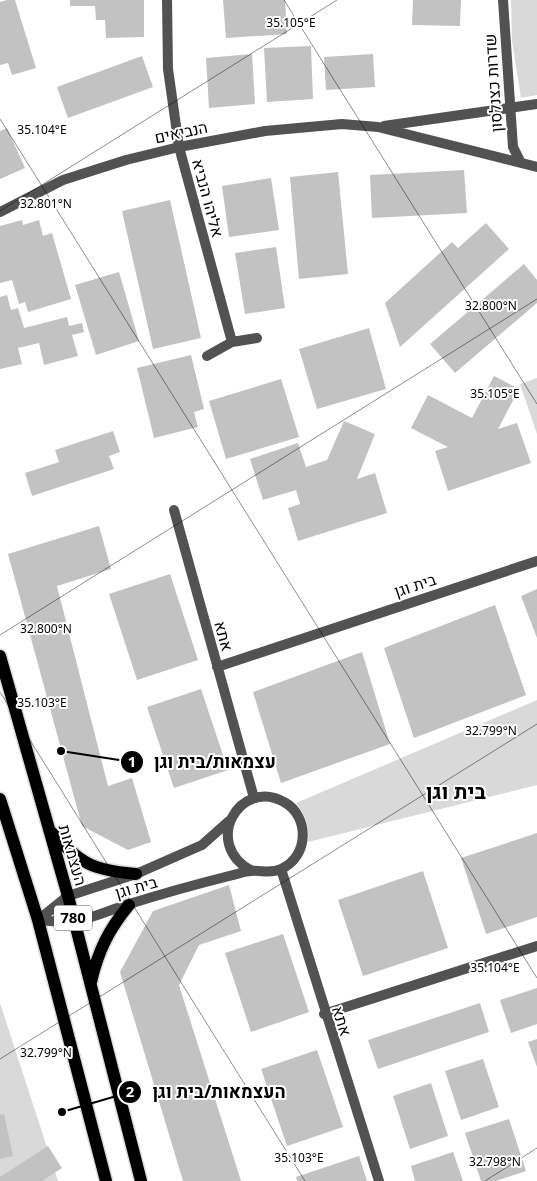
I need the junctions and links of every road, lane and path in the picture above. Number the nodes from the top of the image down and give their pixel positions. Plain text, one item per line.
1 (167, 0) edge
2 (503, 0) edge
3 (537, 104) edge
4 (509, 108) junction
5 (378, 127) junction
6 (179, 147) junction
7 (521, 163) junction
8 (537, 167) edge
9 (0, 212) edge
10 (257, 338) dead end
11 (232, 342) junction
12 (207, 356) dead end
13 (174, 510) dead end
14 (537, 561) edge
15 (0, 656) edge
16 (218, 667) junction
17 (254, 798) junction
18 (0, 799) edge
19 (230, 820) junction
20 (49, 830) junction
21 (280, 869) junction
22 (252, 871) junction
23 (136, 874) junction
24 (68, 896) junction
25 (129, 904) junction
26 (38, 920) junction
27 (74, 922) junction
28 (537, 946) edge
29 (91, 985) junction
30 (324, 1014) junction
31 (106, 1181) edge
32 (141, 1181) edge
33 (378, 1181) edge

1 - 6 street, אליהו הנביא
2 - 4 street, שדרות כצנלסון
3 - 4 street, הנביאים
4 - 5 street, הנביאים
4 - 7 street, שדרות כצנלסון
5 - 6 street, הנביאים
5 - 7 street, הנביאים
6 - 9 street, הנביאים
6 - 11 street, אליהו הנביא
7 - 8 street, הנביאים
10 - 11 street
11 - 12 street
13 - 16 street, אתא
14 - 16 street, בית וגן
15 - 20 main road, העצמאות / 780
16 - 17 street, אתא
17 - 19 street
17 - 21 street
18 - 26 main road, 780
19 - 22 street
19 - 23 street, בית וגן
20 - 23 main road
20 - 24 main road, העצמאות / 780
21 - 22 street
21 - 30 street, אתא
22 - 25 street, בית וגן
23 - 24 street, בית וגן
24 - 26 street, בית וגן
24 - 27 main road, העצמאות / 780
25 - 27 street, בית וגן
25 - 29 main road
26 - 27 street, בית וגן
26 - 31 main road, 780
27 - 29 main road, העצמאות / 780
28 - 30 street
29 - 32 main road, העצמאות / 780
30 - 33 street, אתא

